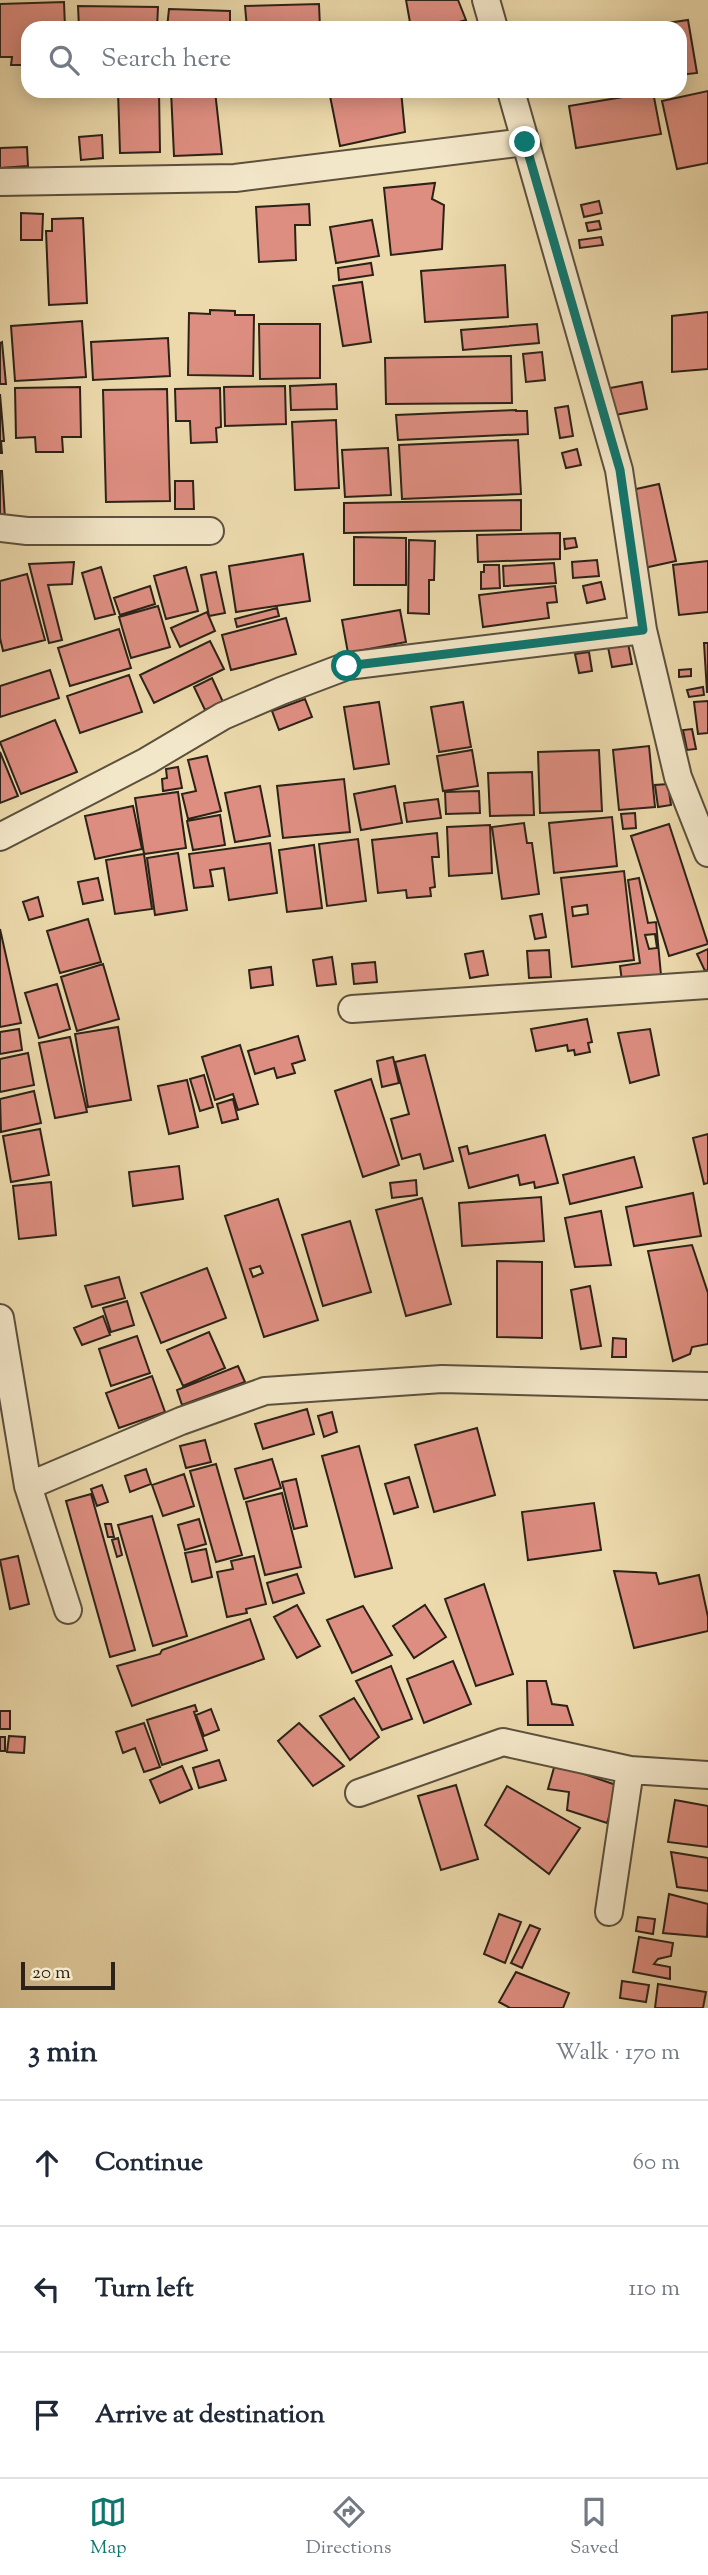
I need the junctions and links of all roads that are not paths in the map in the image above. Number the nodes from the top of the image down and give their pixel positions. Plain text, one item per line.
1 (486, 0) edge
2 (492, 21) edge
3 (513, 98) edge
4 (525, 142) junction
5 (0, 181) edge
6 (0, 528) edge
7 (210, 531) dead end
8 (643, 630) junction
9 (0, 837) edge
10 (708, 853) edge
11 (708, 985) edge
12 (352, 1009) dead end
13 (0, 1318) edge
14 (708, 1386) edge
15 (28, 1486) junction
16 (68, 1611) dead end
17 (630, 1770) junction
18 (708, 1774) edge
19 (359, 1793) dead end
20 (609, 1912) dead end

1 - 2 street
3 - 4 street
4 - 5 street
4 - 8 street
6 - 7 street
8 - 9 street
8 - 10 street
11 - 12 street
13 - 15 street
14 - 15 street
15 - 16 street
17 - 18 street
17 - 19 street
17 - 20 street

